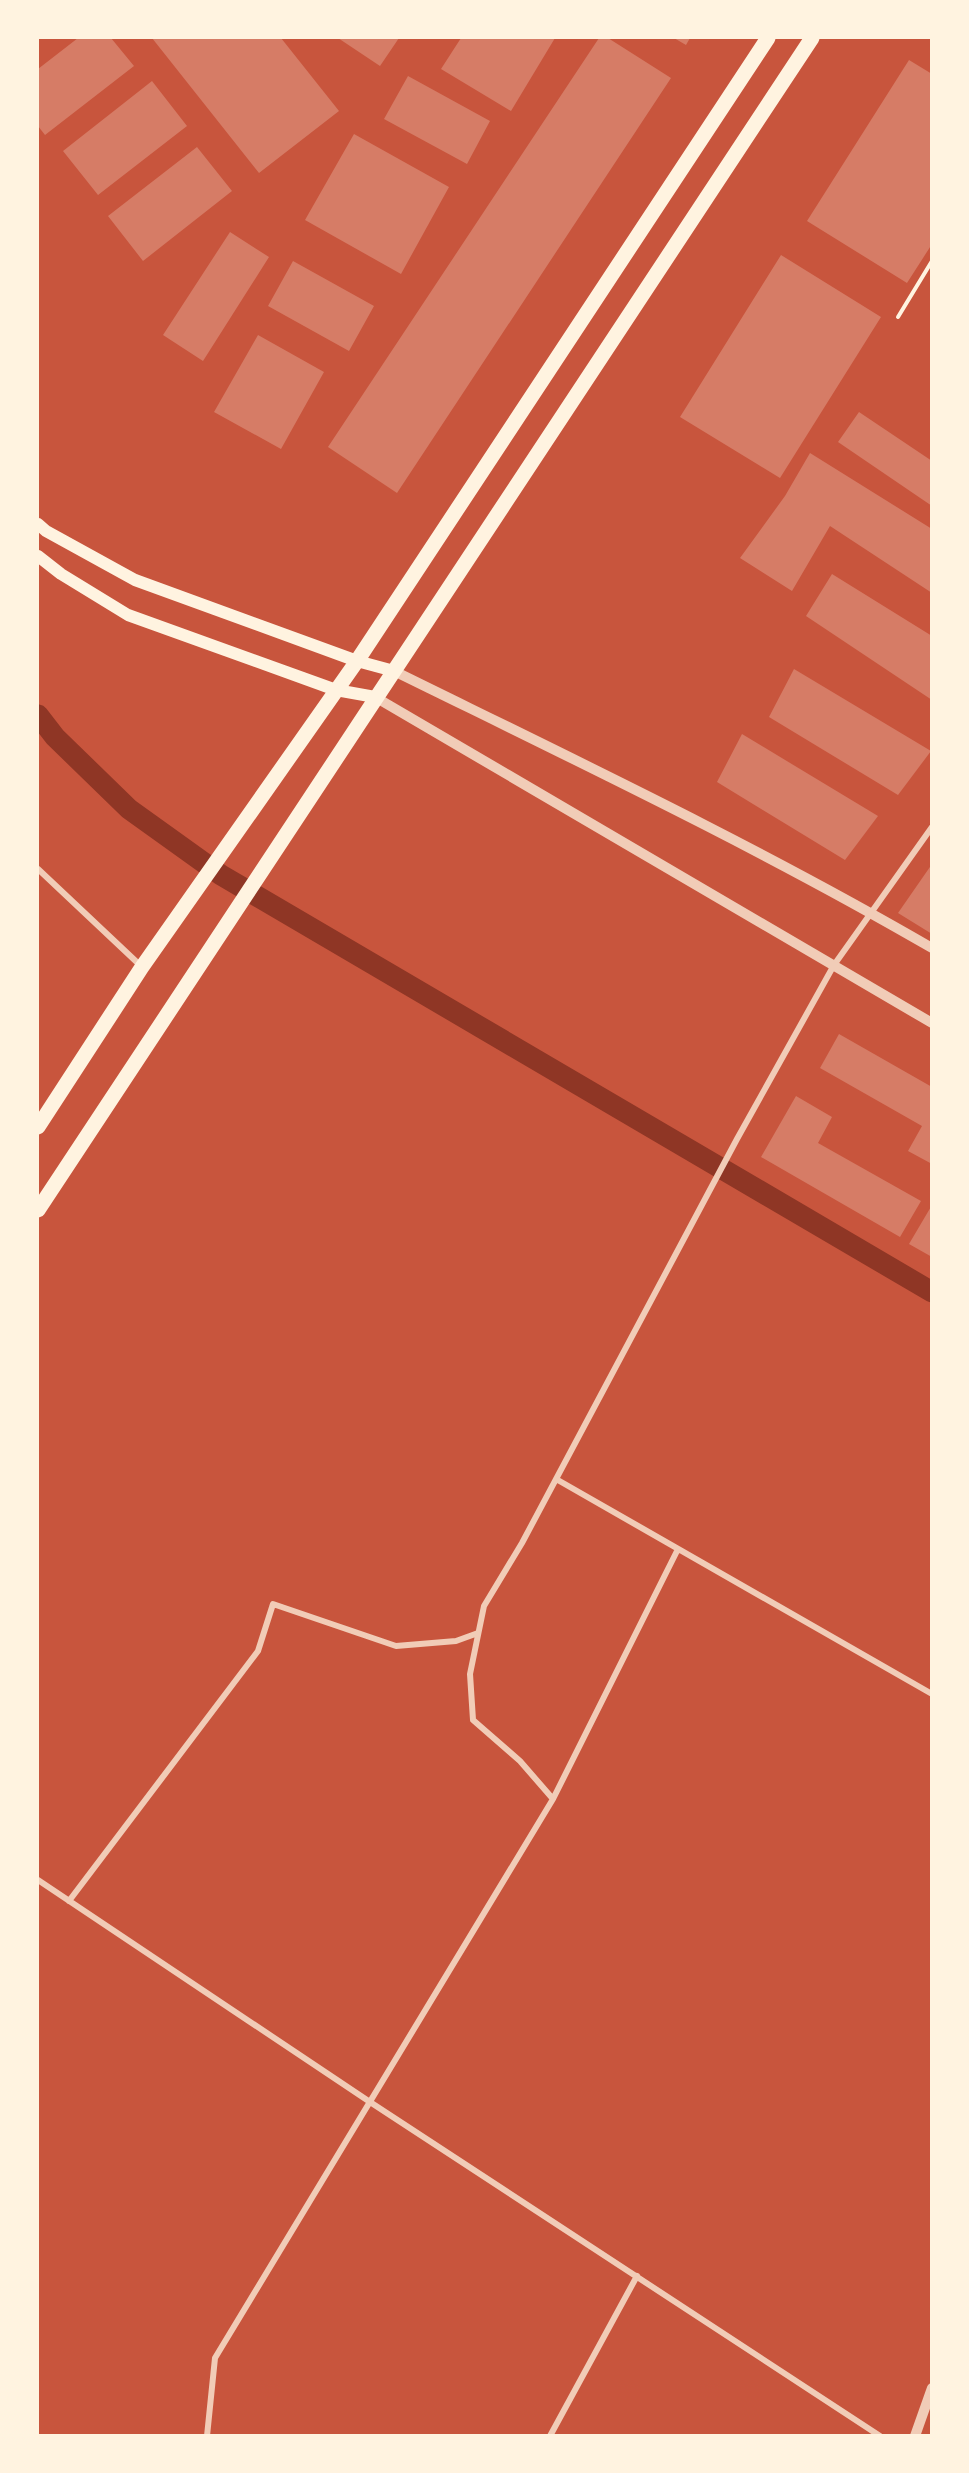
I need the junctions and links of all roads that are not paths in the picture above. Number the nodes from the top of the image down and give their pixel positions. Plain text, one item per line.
1 (768, 38) edge
2 (812, 38) edge
3 (38, 524) edge
4 (38, 556) edge
5 (357, 661) junction
6 (394, 671) junction
7 (336, 690) junction
8 (375, 698) junction
9 (932, 827) edge
10 (38, 869) edge
11 (871, 913) junction
12 (932, 948) edge
13 (834, 965) junction
14 (142, 967) junction
15 (932, 1023) edge
16 (38, 1127) edge
17 (38, 1210) edge
18 (556, 1479) junction
19 (678, 1549) junction
20 (478, 1633) junction
21 (932, 1694) edge
22 (553, 1799) junction
23 (38, 1880) edge
24 (69, 1901) junction
25 (370, 2102) junction
26 (636, 2276) junction
27 (932, 2388) edge
28 (207, 2436) edge
29 (550, 2436) edge
30 (880, 2436) edge
31 (915, 2436) edge

1 - 5 main road
2 - 6 main road
3 - 5 main road
4 - 7 main road
5 - 6 main road
5 - 7 main road
6 - 8 main road
6 - 11 street
7 - 8 main road
7 - 14 main road
8 - 13 street
8 - 17 main road
9 - 11 street
10 - 14 street
11 - 12 street
11 - 13 street
13 - 15 street
13 - 18 street
14 - 16 main road
18 - 19 street
18 - 20 street
19 - 21 street
19 - 22 street
20 - 22 street
20 - 24 street
22 - 25 street
23 - 24 street
24 - 25 street
25 - 26 street
25 - 28 street
26 - 29 street
26 - 30 street
27 - 31 street

